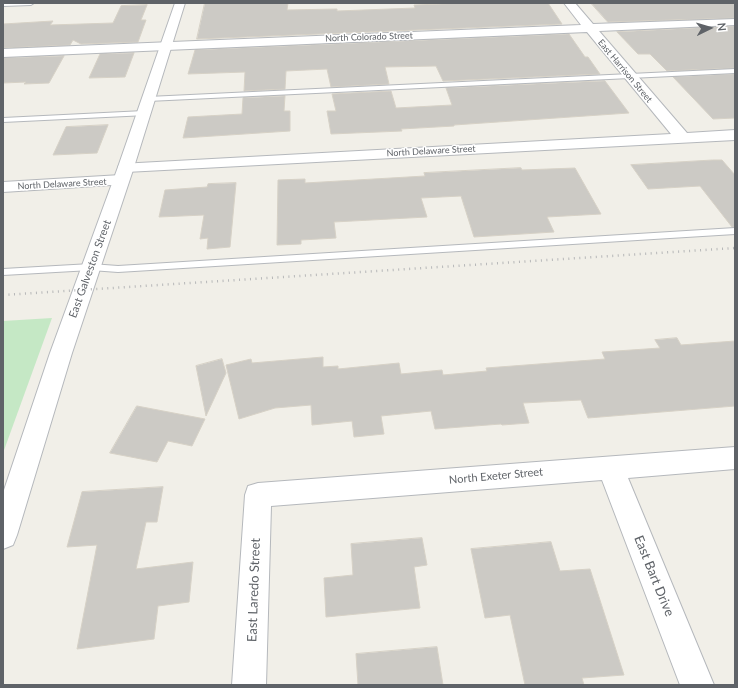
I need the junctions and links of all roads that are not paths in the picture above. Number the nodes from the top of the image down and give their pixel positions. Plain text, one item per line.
1 (31, 3) edge
2 (180, 3) edge
3 (568, 3) edge
4 (3, 4) edge
5 (735, 22) edge
6 (590, 28) junction
7 (166, 46) junction
8 (3, 52) edge
9 (735, 71) edge
10 (628, 75) junction
11 (146, 106) junction
12 (3, 120) edge
13 (735, 135) edge
14 (683, 138) junction
15 (124, 174) junction
16 (3, 187) edge
17 (735, 230) edge
18 (91, 267) junction
19 (3, 272) edge
20 (735, 458) edge
21 (610, 467) junction
22 (258, 495) joint
23 (3, 535) edge
24 (249, 685) edge
25 (698, 685) edge

1 - 4 lane
2 - 7 street, East Galveston Street
3 - 6 street, East Harrison Street
5 - 6 street, North Colorado Street
6 - 7 street, North Colorado Street
6 - 10 street, East Harrison Street
7 - 8 street, North Colorado Street
7 - 11 street, East Galveston Street
9 - 10 lane
10 - 11 lane
10 - 14 street, East Harrison Street
11 - 12 lane
11 - 15 street, East Galveston Street
13 - 14 street, North Delaware Street
14 - 15 street, North Delaware Street
15 - 16 street, North Delaware Street
15 - 18 street, East Galveston Street
17 - 18 lane
18 - 19 lane
18 - 23 street, East Galveston Street
20 - 21 street, North Exeter Street
21 - 22 street, North Exeter Street
21 - 25 street, East Bart Drive
22 - 24 street, East Laredo Street

